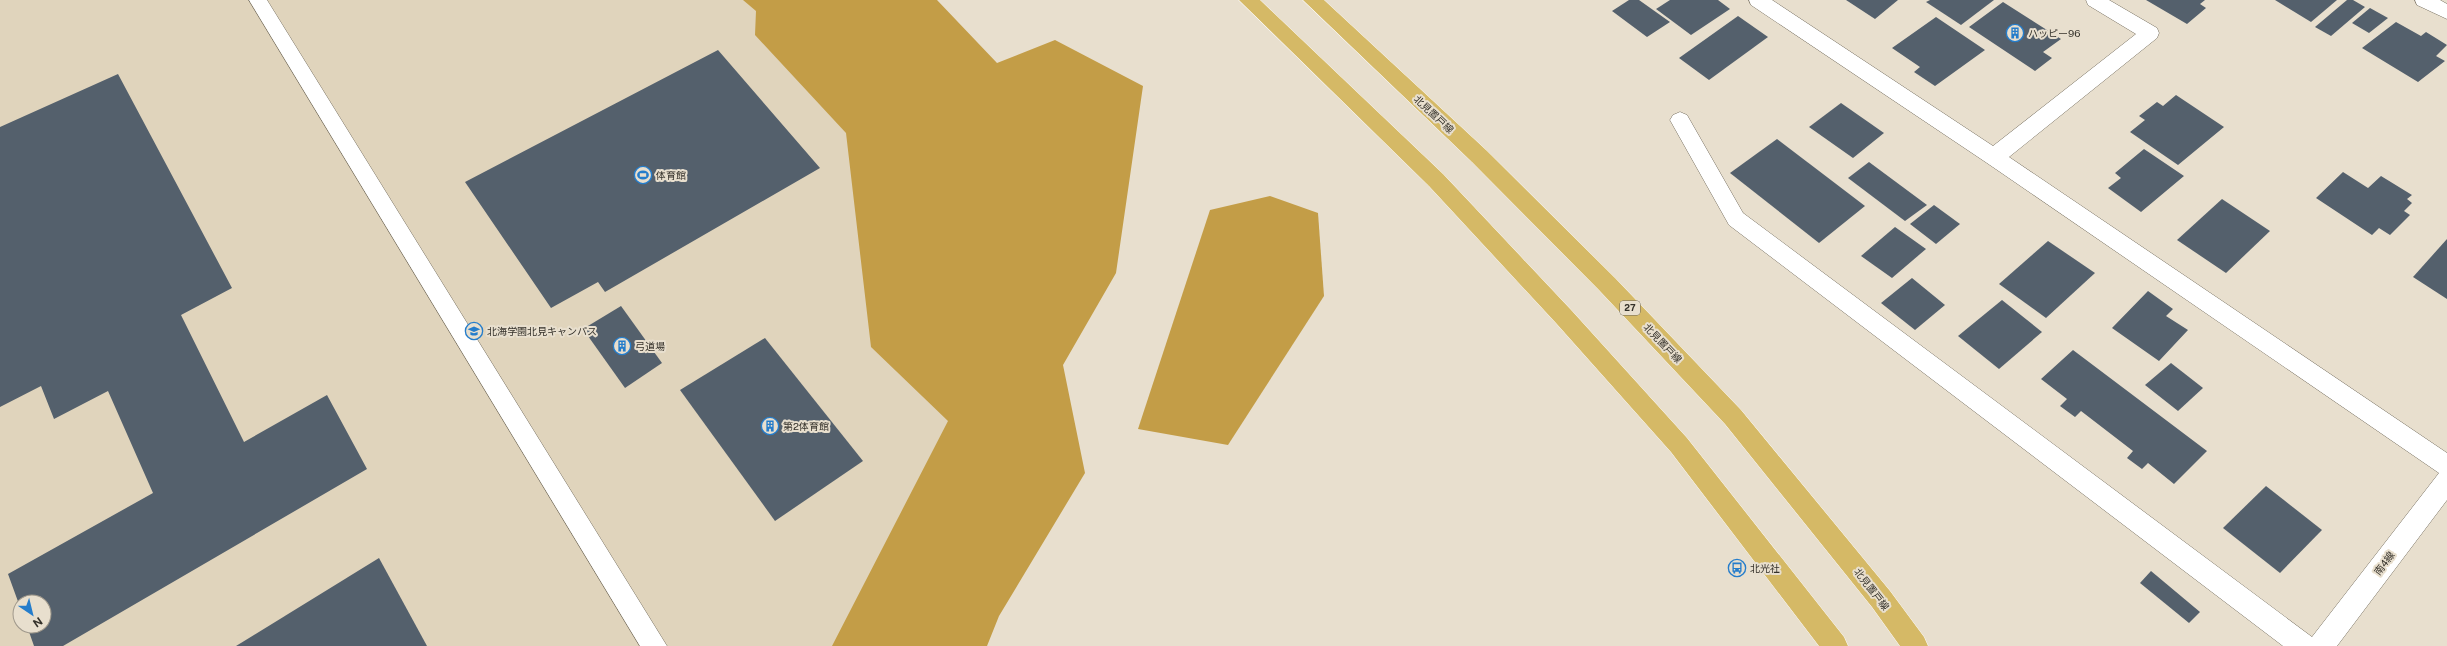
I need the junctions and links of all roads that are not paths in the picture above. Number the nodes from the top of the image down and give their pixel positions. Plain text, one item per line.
1 (258, 0) edge
2 (1248, 0) edge
3 (1312, 0) edge
4 (1758, 0) edge
5 (2095, 0) edge
6 (2424, 0) edge
7 (2447, 12) edge
8 (1680, 120) dead end
9 (1994, 157) junction
10 (2447, 479) edge
11 (654, 646) edge
12 (1835, 646) edge
13 (1915, 646) edge
14 (2304, 646) edge
15 (2321, 646) edge

1 - 11 street
2 - 12 main road
3 - 13 main road, 北見置戸線 / 27
4 - 9 street
5 - 9 street
6 - 7 street
8 - 14 street
9 - 10 street
10 - 15 street, 南4線

